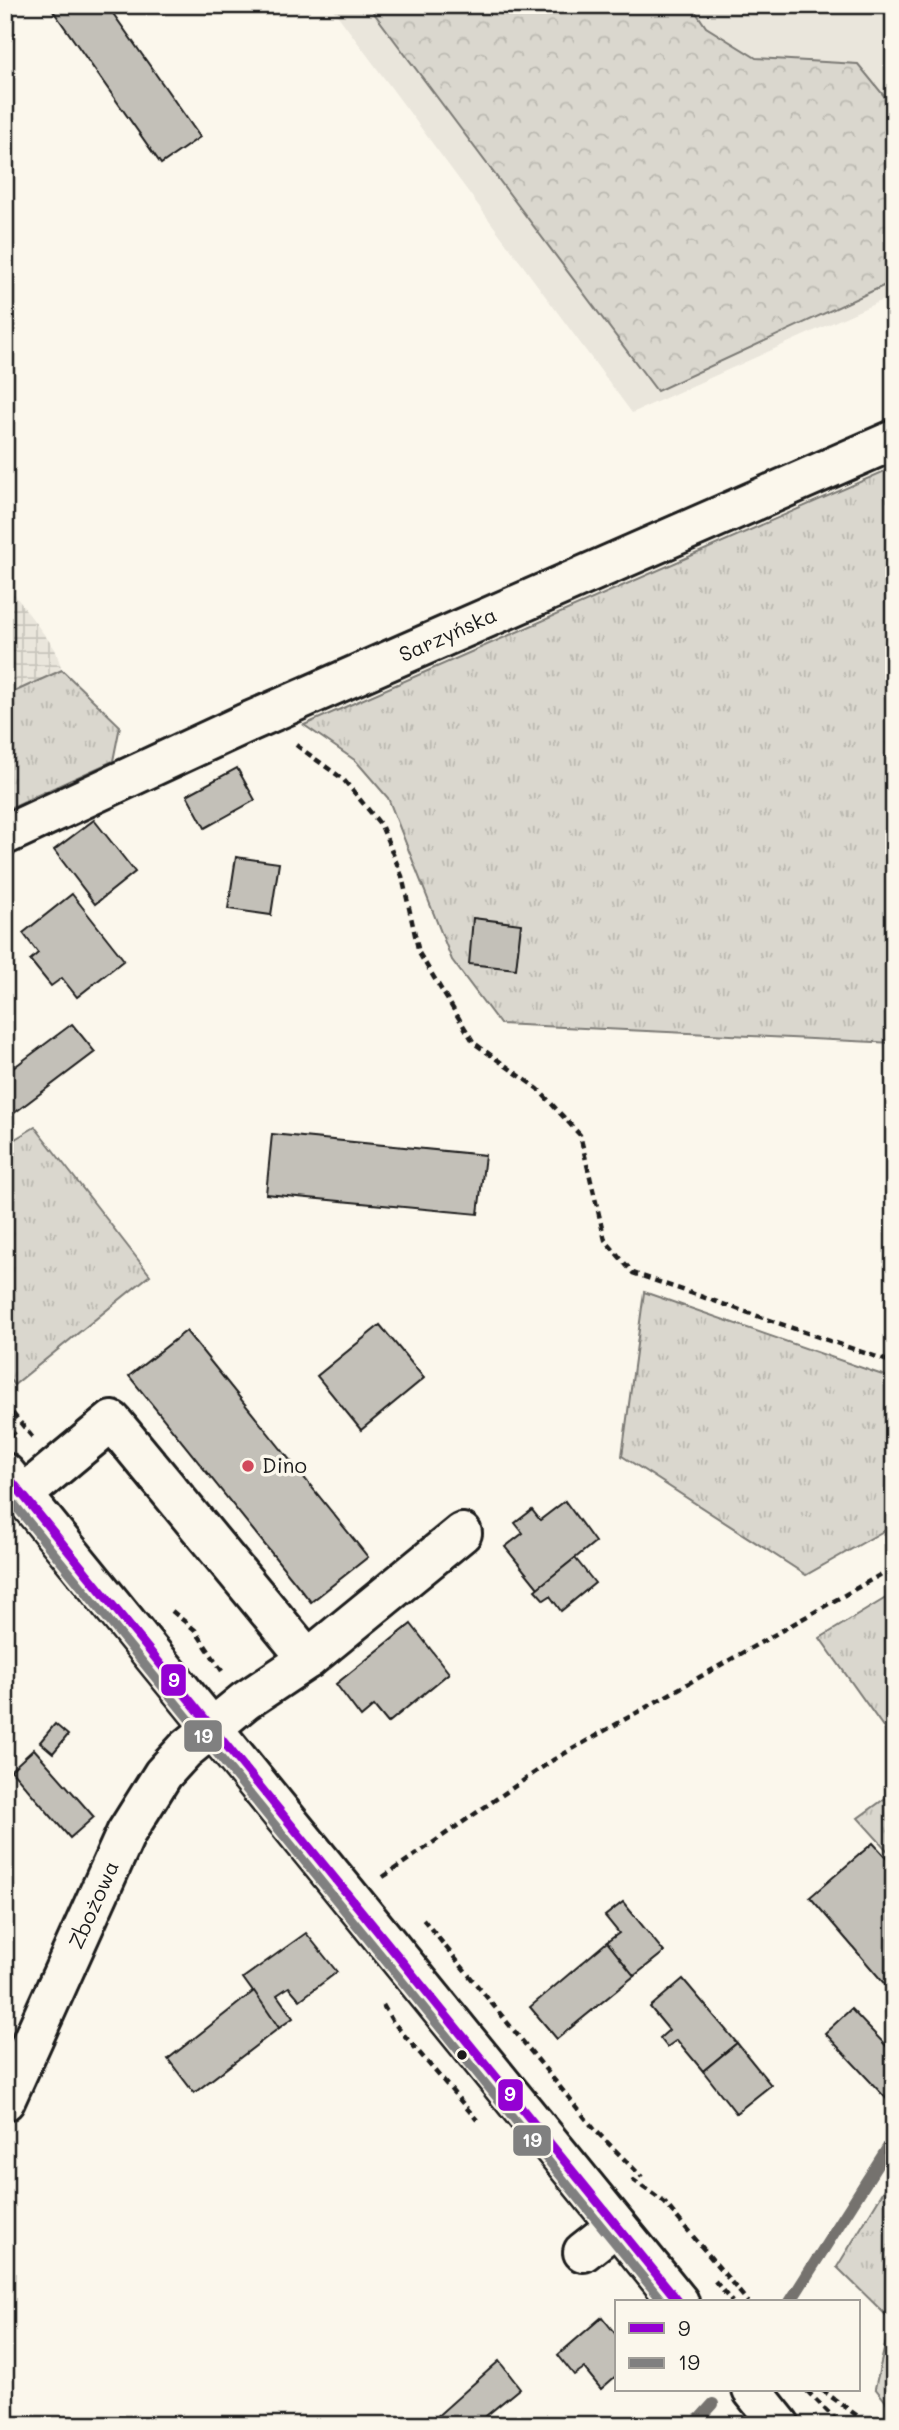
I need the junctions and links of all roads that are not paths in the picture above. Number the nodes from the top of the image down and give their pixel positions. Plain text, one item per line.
1 (894, 440) edge
2 (5, 835) edge
3 (14, 1484) edge
4 (462, 1533) dead end
5 (308, 1659) junction
6 (212, 1729) junction
7 (5, 2101) edge
8 (556, 2150) junction
9 (616, 2226) junction
10 (583, 2252) dead end
11 (677, 2300) edge
12 (690, 2300) edge
13 (754, 2392) edge
14 (780, 2425) edge

1 - 2 street, Sarzyńska
3 - 5 street
3 - 6 street
4 - 5 street, Zbożowa
5 - 6 street, Zbożowa
6 - 7 street, Zbożowa
6 - 8 street
8 - 9 street
8 - 12 street
9 - 10 street
9 - 11 street
13 - 14 street

